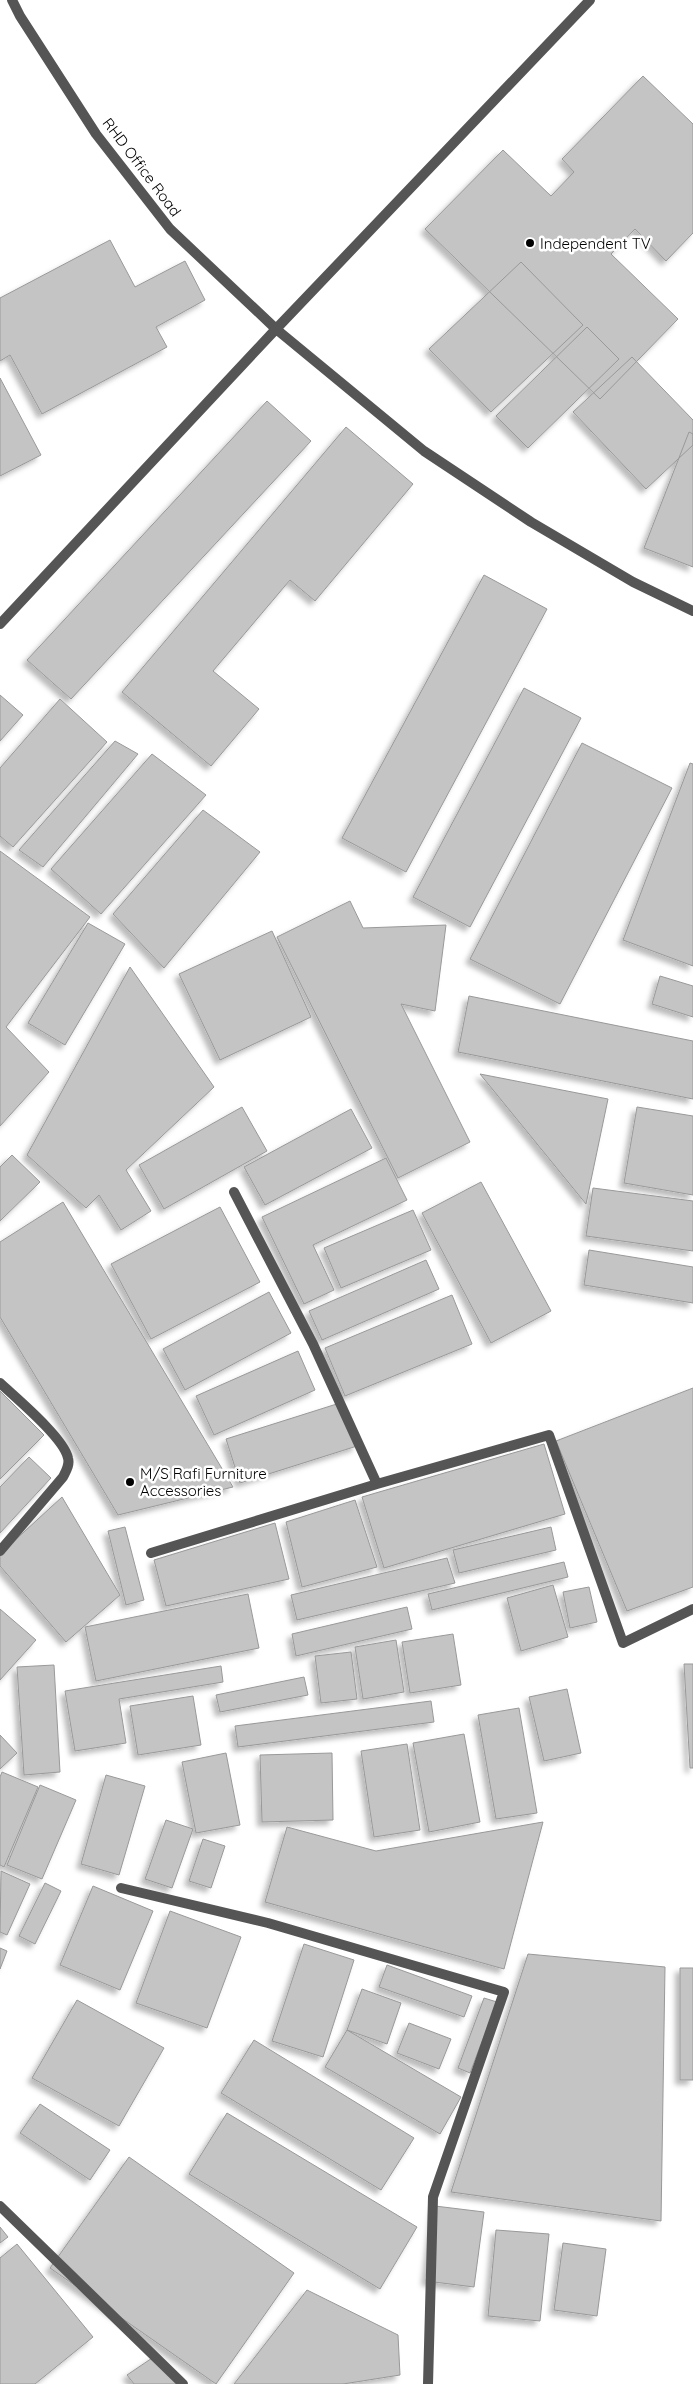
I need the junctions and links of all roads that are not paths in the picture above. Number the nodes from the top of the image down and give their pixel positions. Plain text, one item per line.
1 (12, 0) edge
2 (590, 0) edge
3 (276, 329) junction
4 (693, 611) edge
5 (0, 624) edge
6 (234, 1192) dead end
7 (0, 1383) edge
8 (377, 1484) junction
9 (0, 1551) edge
10 (151, 1554) dead end
11 (693, 1608) edge
12 (121, 1888) dead end
13 (0, 2206) edge
14 (183, 2384) edge
15 (428, 2384) edge

1 - 3 street, RHD Office Road
2 - 3 street
3 - 4 street, RHD Office Road
3 - 5 street
6 - 8 street
7 - 9 street
8 - 10 street
8 - 11 street
12 - 15 street
13 - 14 street

